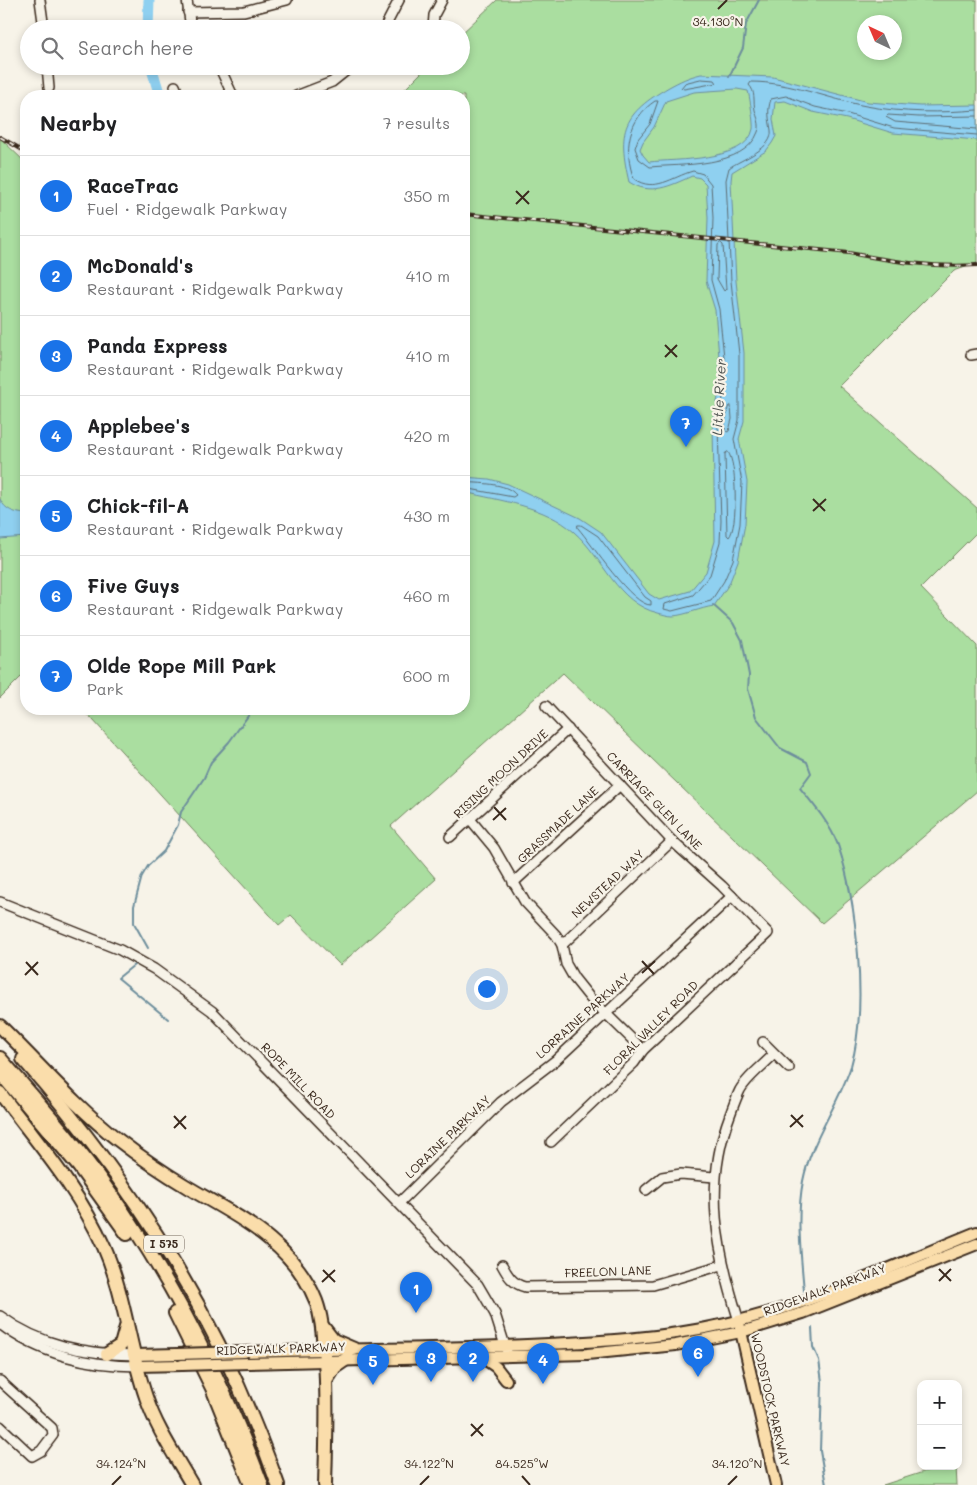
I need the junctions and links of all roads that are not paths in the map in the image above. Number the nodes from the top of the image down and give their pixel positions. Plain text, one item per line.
1 (40, 0) edge
2 (187, 0) edge
3 (287, 0) edge
4 (399, 0) edge
5 (442, 0) edge
6 (188, 12) junction
7 (43, 20) edge
8 (189, 20) edge
9 (389, 20) edge
10 (433, 20) edge
11 (48, 75) edge
12 (224, 75) edge
13 (341, 75) edge
14 (175, 86) dead end
15 (50, 88) dead end
16 (177, 90) edge
17 (231, 90) edge
18 (311, 90) edge
19 (546, 706) dead end
20 (568, 729) junction
21 (620, 785) junction
22 (470, 819) junction
23 (450, 837) dead end
24 (672, 841) junction
25 (513, 884) junction
26 (732, 896) junction
27 (0, 902) edge
28 (768, 933) joint
29 (562, 945) junction
30 (605, 1012) junction
31 (0, 1026) edge
32 (0, 1033) edge
33 (763, 1042) dead end
34 (643, 1050) junction
35 (774, 1054) junction
36 (0, 1058) edge
37 (789, 1068) dead end
38 (0, 1073) edge
39 (515, 1092) joint
40 (0, 1093) edge
41 (551, 1142) dead end
42 (714, 1177) junction
43 (646, 1190) dead end
44 (399, 1202) junction
45 (977, 1232) edge
46 (977, 1244) edge
47 (502, 1265) dead end
48 (722, 1265) junction
49 (739, 1321) junction
50 (2, 1323) edge
51 (126, 1325) junction
52 (323, 1327) junction
53 (741, 1332) junction
54 (505, 1346) junction
55 (107, 1354) junction
56 (324, 1354) junction
57 (351, 1354) junction
58 (508, 1357) junction
59 (483, 1358) junction
60 (136, 1361) junction
61 (506, 1380) dead end
62 (0, 1381) edge
63 (326, 1381) junction
64 (254, 1422) junction
65 (0, 1426) edge
66 (192, 1485) edge
67 (251, 1485) edge
68 (262, 1485) edge
69 (272, 1485) edge
70 (278, 1485) edge
71 (326, 1485) edge
72 (776, 1485) edge

1 - 7 street
2 - 6 street
3 - 6 street
4 - 9 street
5 - 10 street
6 - 8 street
11 - 15 street
12 - 17 street
13 - 18 street
14 - 16 street
19 - 20 street, CARRIAGE GLEN LANE
20 - 21 street, CARRIAGE GLEN LANE
20 - 22 street, RISING MOON DRIVE
21 - 24 street, CARRIAGE GLEN LANE
21 - 25 street, GRASSMADE LANE
22 - 23 street, RISING MOON DRIVE
22 - 25 street
24 - 26 street, CARRIAGE GLEN LANE
24 - 29 street, NEWSTEAD WAY
25 - 29 street
26 - 28 street, CARRIAGE GLEN LANE
26 - 30 street, LORRAINE PARKWAY
27 - 44 street, ROPE MILL ROAD
28 - 34 street, FLORAL VALLEY ROAD
29 - 30 street
30 - 34 street
30 - 39 street, LORRAINE PARKWAY
31 - 52 highway
32 - 64 highway, I 575
33 - 35 street
34 - 41 street, FLORAL VALLEY ROAD
35 - 37 street
35 - 42 street
36 - 68 highway
38 - 67 highway, I 575
39 - 44 street, LORAINE PARKWAY
40 - 51 highway
42 - 43 street
42 - 48 street
44 - 54 street, ROPE MILL ROAD
45 - 49 main road, RIDGEWALK PARKWAY
46 - 53 main road, RIDGEWALK PARKWAY
47 - 48 street, FREELON LANE
48 - 49 street
49 - 53 main road, WOODSTOCK PARKWAY
49 - 54 main road, RIDGEWALK PARKWAY
50 - 55 street
50 - 60 street
51 - 55 highway
51 - 60 highway
52 - 56 highway
52 - 57 highway
53 - 58 main road, RIDGEWALK PARKWAY
53 - 72 main road, WOODSTOCK PARKWAY
54 - 57 main road, RIDGEWALK PARKWAY
54 - 58 street, ROPE MILL ROAD
55 - 60 street
56 - 57 main road, RIDGEWALK PARKWAY
56 - 60 main road, RIDGEWALK PARKWAY, bridge
56 - 60 main road, RIDGEWALK PARKWAY, bridge
56 - 63 highway
57 - 59 main road, RIDGEWALK PARKWAY
57 - 63 highway
58 - 59 main road, RIDGEWALK PARKWAY
59 - 61 main road
60 - 66 highway
62 - 65 street
63 - 71 highway
64 - 69 highway
64 - 70 highway, I 575

